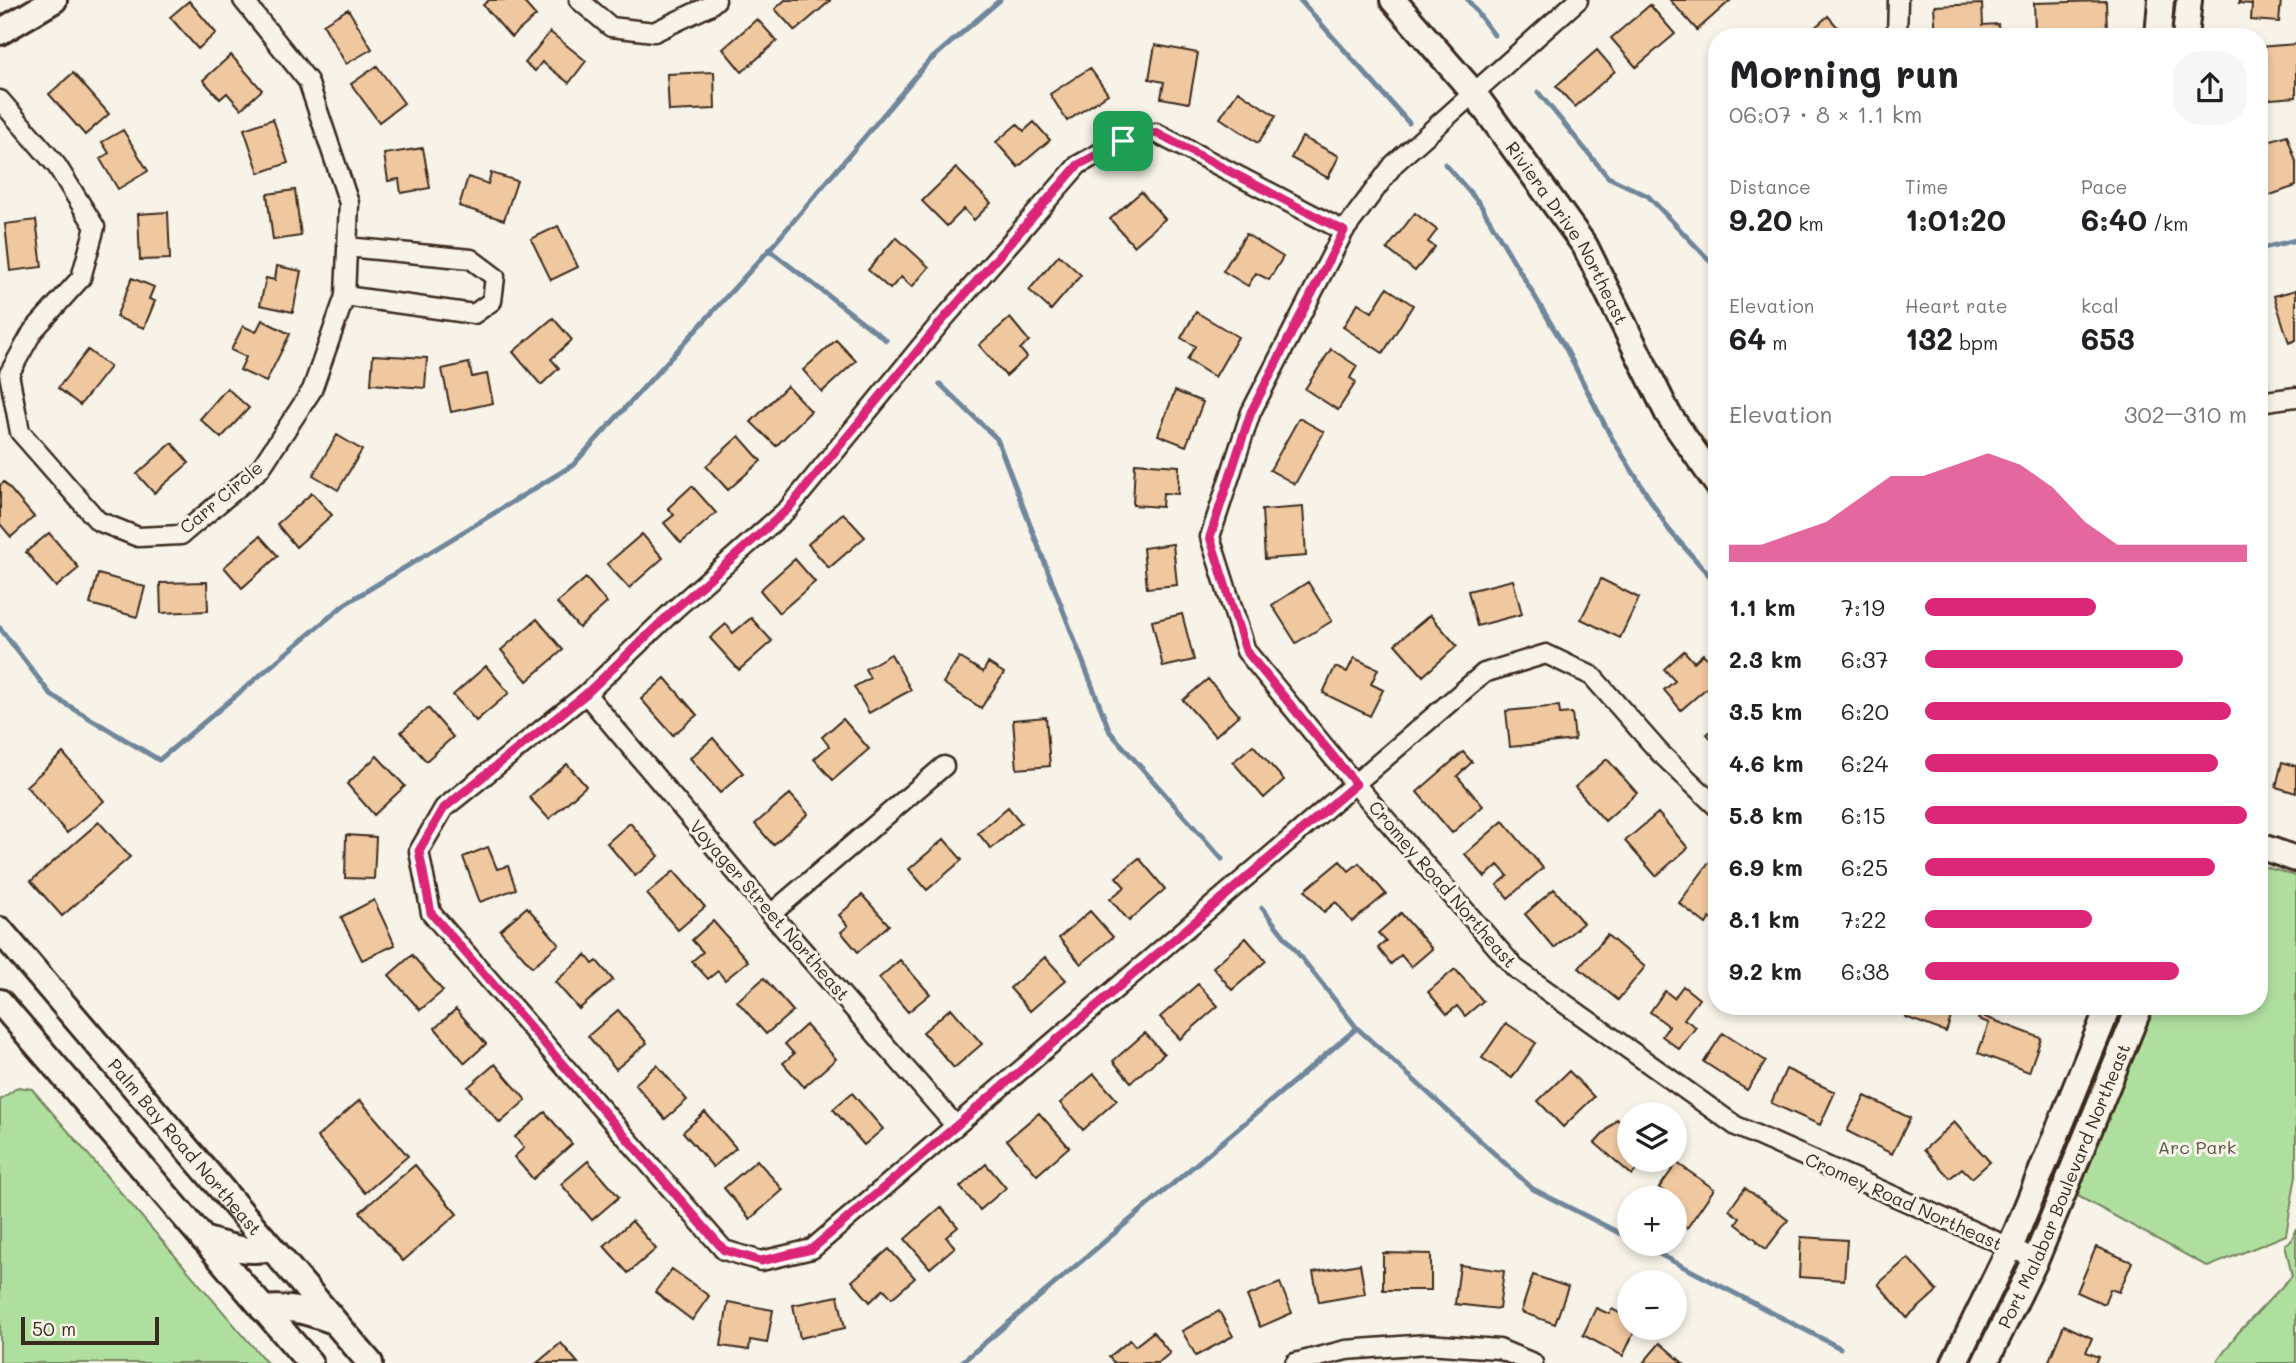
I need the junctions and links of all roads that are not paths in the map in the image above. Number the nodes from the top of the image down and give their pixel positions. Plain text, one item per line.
1 (54, 0) edge
2 (243, 0) edge
3 (579, 0) edge
4 (716, 0) edge
5 (1393, 0) edge
6 (1578, 0) edge
7 (1898, 0) edge
8 (2161, 0) edge
9 (2189, 0) edge
10 (1897, 28) edge
11 (2159, 28) edge
12 (2186, 28) edge
13 (0, 33) edge
14 (1473, 92) junction
15 (0, 100) edge
16 (1344, 231) junction
17 (347, 247) junction
18 (345, 296) junction
19 (2296, 397) edge
20 (2268, 401) edge
21 (1708, 471) edge
22 (586, 694) junction
23 (944, 766) dead end
24 (1356, 784) junction
25 (1708, 798) edge
26 (2268, 849) edge
27 (2296, 859) edge
28 (771, 914) junction
29 (0, 930) edge
30 (0, 1002) edge
31 (2101, 1015) edge
32 (2136, 1015) edge
33 (956, 1125) junction
34 (203, 1238) junction
35 (271, 1248) junction
36 (2010, 1248) junction
37 (2036, 1259) junction
38 (263, 1309) junction
39 (335, 1322) junction
40 (310, 1363) edge
41 (370, 1363) edge
42 (1295, 1363) edge
43 (1533, 1363) edge
44 (1954, 1363) edge
45 (1985, 1363) edge

1 - 13 street
2 - 17 street, Carr Circle
3 - 4 street
5 - 14 street, Riviera Drive Northeast
6 - 14 street, Cromey Road Northeast
7 - 10 street
8 - 11 street
9 - 12 street
14 - 16 street, Cromey Road Northeast
14 - 21 street, Riviera Drive Northeast
15 - 18 street, Carr Circle
16 - 22 street
16 - 24 street, Cromey Road Northeast
17 - 18 street, Carr Circle
17 - 18 street
19 - 20 street
22 - 28 street, Voyager Street Northeast
22 - 33 street
23 - 28 street
24 - 25 street
24 - 33 street
24 - 36 street, Cromey Road Northeast
26 - 27 street
28 - 33 street, Voyager Street Northeast
29 - 35 street, Palm Bay Road Northeast
30 - 34 street
31 - 36 street, Port Malabar Boulevard Northeast
32 - 37 street, Port Malabar Boulevard Northeast
34 - 35 street
34 - 38 street
35 - 39 street, Palm Bay Road Northeast
36 - 37 street, Cromey Road Northeast
36 - 44 street, Port Malabar Boulevard Northeast
37 - 45 street, Port Malabar Boulevard Northeast
38 - 39 street
38 - 40 street
39 - 41 street, Palm Bay Road Northeast
42 - 43 street

